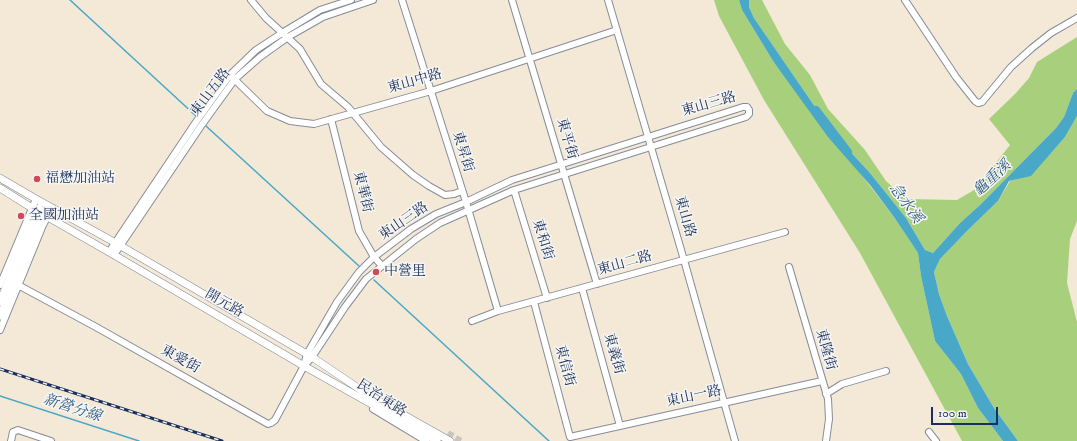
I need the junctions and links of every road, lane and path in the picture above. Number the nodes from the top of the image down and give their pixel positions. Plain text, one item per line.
1 (251, 0) edge
2 (351, 0) edge
3 (373, 0) edge
4 (402, 0) edge
5 (512, 0) edge
6 (608, 0) edge
7 (905, 0) edge
8 (1077, 18) edge
9 (617, 30) junction
10 (282, 33) junction
11 (288, 37) junction
12 (530, 58) junction
13 (232, 77) junction
14 (431, 91) junction
15 (352, 112) junction
16 (331, 119) junction
17 (648, 136) junction
18 (651, 146) junction
19 (561, 165) junction
20 (564, 174) junction
21 (0, 178) edge
22 (0, 188) edge
23 (514, 190) junction
24 (462, 191) junction
25 (466, 202) junction
26 (44, 204) junction
27 (468, 211) junction
28 (40, 213) junction
29 (34, 225) junction
30 (784, 232) dead end
31 (117, 244) junction
32 (112, 253) junction
33 (374, 258) junction
34 (684, 260) junction
35 (382, 266) junction
36 (789, 267) dead end
37 (597, 284) junction
38 (0, 285) edge
39 (18, 286) junction
40 (582, 288) junction
41 (547, 298) junction
42 (0, 302) edge
43 (534, 302) junction
44 (498, 311) junction
45 (0, 316) edge
46 (472, 321) dead end
47 (0, 330) edge
48 (309, 356) junction
49 (304, 366) junction
50 (331, 369) junction
51 (886, 371) dead end
52 (327, 379) junction
53 (822, 381) junction
54 (826, 394) junction
55 (725, 403) junction
56 (620, 426) junction
57 (929, 432) dead end
58 (570, 437) joint
59 (424, 440) edge
60 (11, 441) edge
61 (51, 441) edge
62 (437, 441) edge
63 (451, 441) edge
64 (735, 441) edge
65 (826, 441) edge
66 (936, 441) edge

1 - 10 street, 東山三路
2 - 10 street, 東山五路
3 - 11 street, 東山五路
4 - 14 street, 東昇街
5 - 12 street, 東平街
6 - 9 street, 東山路
7 - 8 street
9 - 12 street, 東山中路
9 - 17 street, 東山路
10 - 11 street, 東山三路
10 - 13 street, 東山五路
11 - 13 street, 東山五路
11 - 15 street, 東山三路
12 - 14 street, 東山中路
12 - 19 street, 東平街
13 - 16 street, 東山中路
13 - 31 street, 東山五路
14 - 15 street, 東山中路
14 - 24 street, 東昇街
15 - 16 street, 東山中路
15 - 24 street, 東山三路
16 - 33 street, 東華街
17 - 18 street, 東山路
17 - 18 street, 東山三路
17 - 19 street, 東山三路
18 - 20 street, 東山三路
18 - 34 street, 東山路
19 - 20 street, 東平街
19 - 25 street, 東山三路
20 - 23 street, 東山三路
20 - 37 street, 東平街
21 - 26 main road, 開元路
22 - 28 main road, 開元路
23 - 27 street, 東山三路
23 - 41 street, 東和街
24 - 25 street, 東昇街
25 - 27 street, 東昇街
25 - 33 street, 東山三路
26 - 28 main road
26 - 28 street
26 - 31 main road, 開元路
27 - 35 street, 東山三路
27 - 44 street, 東昇街
28 - 29 main road
28 - 32 main road, 開元路
28 - 38 street
28 - 39 street
29 - 42 main road
29 - 45 main road
30 - 34 street, 東山二路
31 - 32 street, 東山五路
31 - 48 main road, 開元路
32 - 49 main road, 開元路
33 - 35 street, 東華街
33 - 48 street, 東山三路
34 - 37 street, 東山二路
34 - 55 street, 東山路
35 - 48 street, 東山三路
36 - 53 street, 東隆街
37 - 40 street, 東山二路
39 - 47 street
39 - 49 street, 東愛街
40 - 41 street, 東山二路
40 - 56 street, 東義街
41 - 43 street, 東山二路
43 - 44 street, 東山二路
43 - 58 street, 東信街
44 - 46 street, 東山二路
48 - 49 street, 東山三路
48 - 50 main road, 開元路
49 - 52 main road, 開元路
50 - 63 street, 開元路
50 - 63 main road, 開元路
51 - 54 street
52 - 59 street, 民治東路
52 - 62 main road, 開元路
53 - 54 street, 東隆街
53 - 55 street, 東山一路
54 - 65 street, 東隆街
55 - 56 street, 東山一路
55 - 64 street, 東山路
56 - 58 street, 東山一路
57 - 66 street
60 - 61 street

